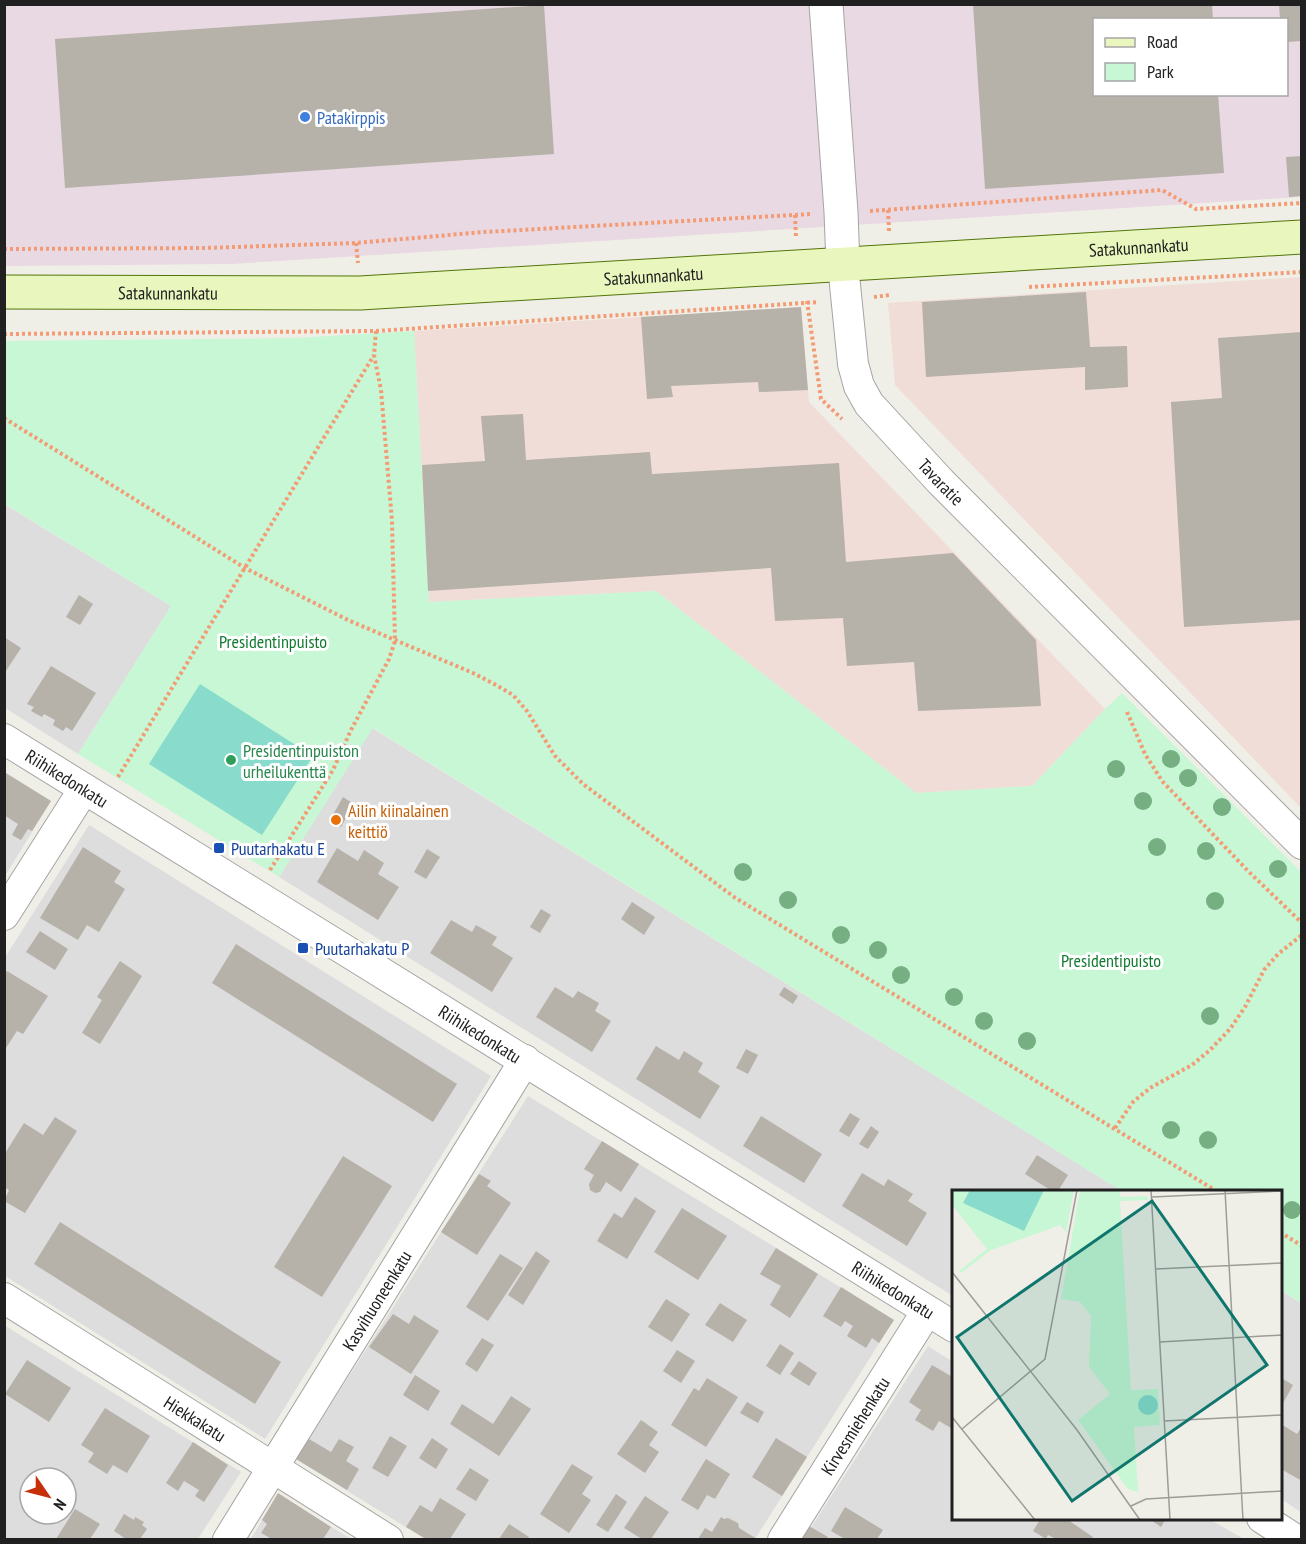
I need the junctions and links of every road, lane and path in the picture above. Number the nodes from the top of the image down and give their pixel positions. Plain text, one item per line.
1 (826, 4) edge
2 (1302, 203) edge
3 (841, 212) junction
4 (1302, 237) edge
5 (4, 249) edge
6 (843, 265) junction
7 (1302, 272) edge
8 (1026, 287) dead end
9 (4, 292) edge
10 (894, 294) dead end
11 (846, 302) junction
12 (376, 331) junction
13 (4, 334) edge
14 (374, 355) junction
15 (4, 418) edge
16 (245, 568) junction
17 (394, 640) junction
18 (4, 739) edge
19 (94, 795) junction
20 (1302, 844) edge
21 (254, 896) junction
22 (4, 915) edge
23 (1302, 934) edge
24 (525, 1060) junction
25 (1115, 1128) junction
26 (1216, 1190) edge
27 (1282, 1233) edge
28 (1302, 1246) edge
29 (4, 1298) edge
30 (927, 1311) junction
31 (952, 1326) edge
32 (274, 1468) junction
33 (1265, 1520) edge
34 (228, 1539) edge
35 (388, 1539) edge
36 (783, 1539) edge
37 (1296, 1539) edge

1 - 3 street, Tavaratie
2 - 3 path
3 - 5 path
3 - 6 street, Tavaratie
4 - 6 main road, Satakunnankatu
6 - 9 main road, Satakunnankatu
6 - 11 street, Tavaratie
7 - 8 path
10 - 11 path
11 - 12 path
11 - 20 street, Tavaratie
12 - 13 path
12 - 14 path
14 - 16 path
14 - 17 path
15 - 16 path
16 - 17 path
16 - 19 path
17 - 21 path
17 - 25 path
18 - 19 street, Riihikedonkatu
19 - 21 street, Riihikedonkatu
19 - 22 street
21 - 24 street, Riihikedonkatu
23 - 25 path
24 - 30 street, Riihikedonkatu
24 - 32 street, Kasvihuoneenkatu
25 - 26 path
27 - 28 path
29 - 32 street, Hiekkakatu
30 - 31 street, Riihikedonkatu
30 - 36 street, Kirvesmiehenkatu
32 - 34 street, Kasvihuoneenkatu
32 - 35 street, Hiekkakatu
33 - 37 street

